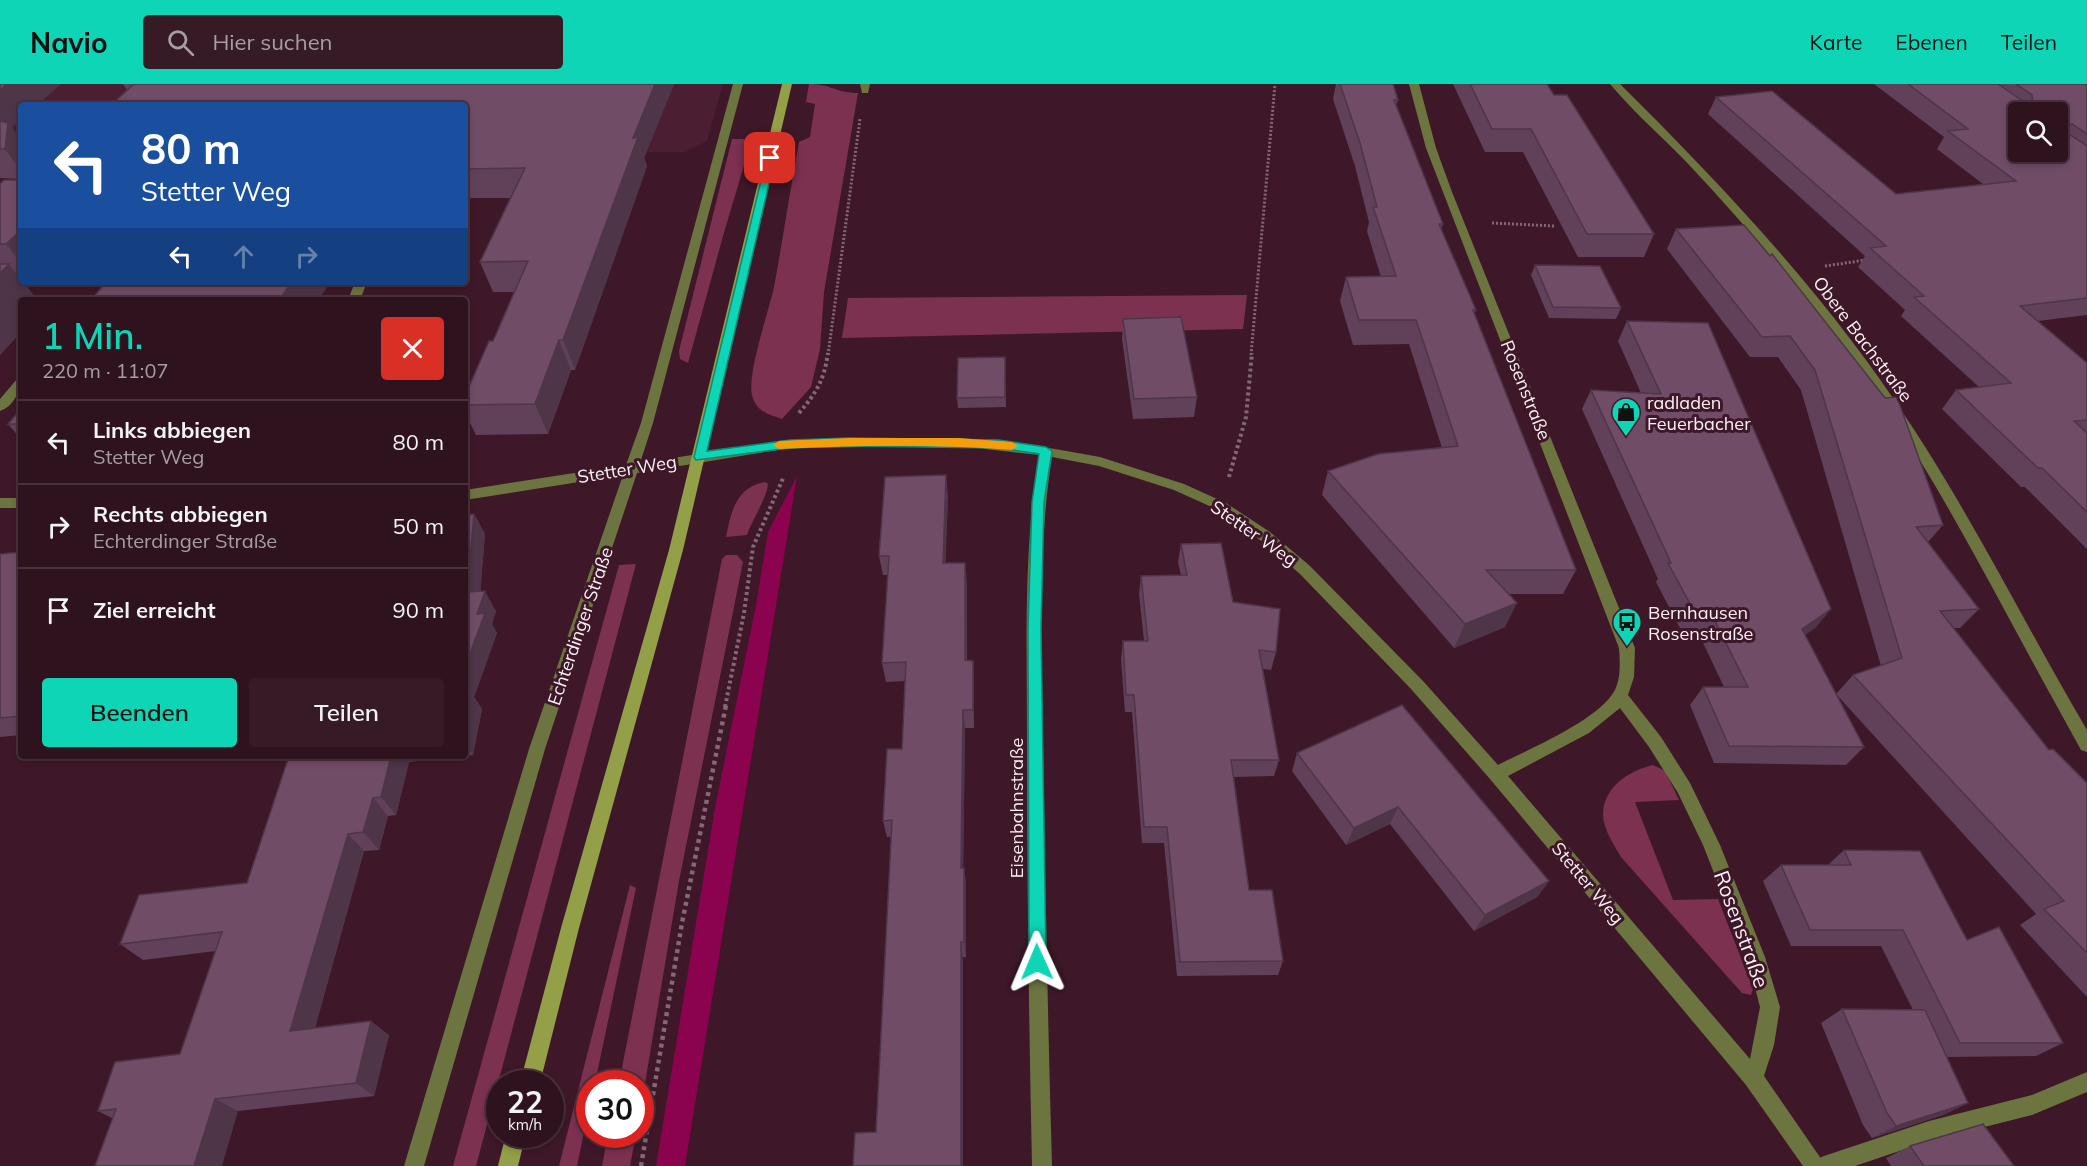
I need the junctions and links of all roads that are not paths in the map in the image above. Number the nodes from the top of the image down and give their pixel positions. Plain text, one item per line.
1 (738, 84) edge
2 (787, 84) edge
3 (1414, 84) edge
4 (1615, 84) edge
5 (18, 386) edge
6 (0, 407) edge
7 (1046, 451) junction
8 (700, 457) junction
9 (632, 470) junction
10 (468, 495) edge
11 (0, 503) edge
12 (18, 503) edge
13 (1620, 696) junction
14 (2087, 745) edge
15 (1496, 774) junction
16 (534, 1070) edge
17 (1753, 1078) junction
18 (2087, 1082) edge
19 (512, 1148) edge
20 (414, 1166) edge
21 (508, 1166) edge
22 (1042, 1166) edge
23 (1816, 1166) edge
24 (1824, 1166) edge

1 - 9 street, Echterdinger Straße
2 - 8 main road
3 - 13 street, Rosenstraße
4 - 14 street, Obere Bachstraße
5 - 6 street
7 - 8 street, Stetter Weg
7 - 15 street, Stetter Weg
7 - 22 street, Eisenbahnstraße
8 - 9 street, Stetter Weg
8 - 16 main road
9 - 10 street, Stetter Weg
9 - 20 street, Echterdinger Straße
11 - 12 street
13 - 15 street, Rosenstraße
13 - 17 street, Rosenstraße
15 - 17 street, Stetter Weg
17 - 23 street
18 - 24 street
19 - 21 main road

